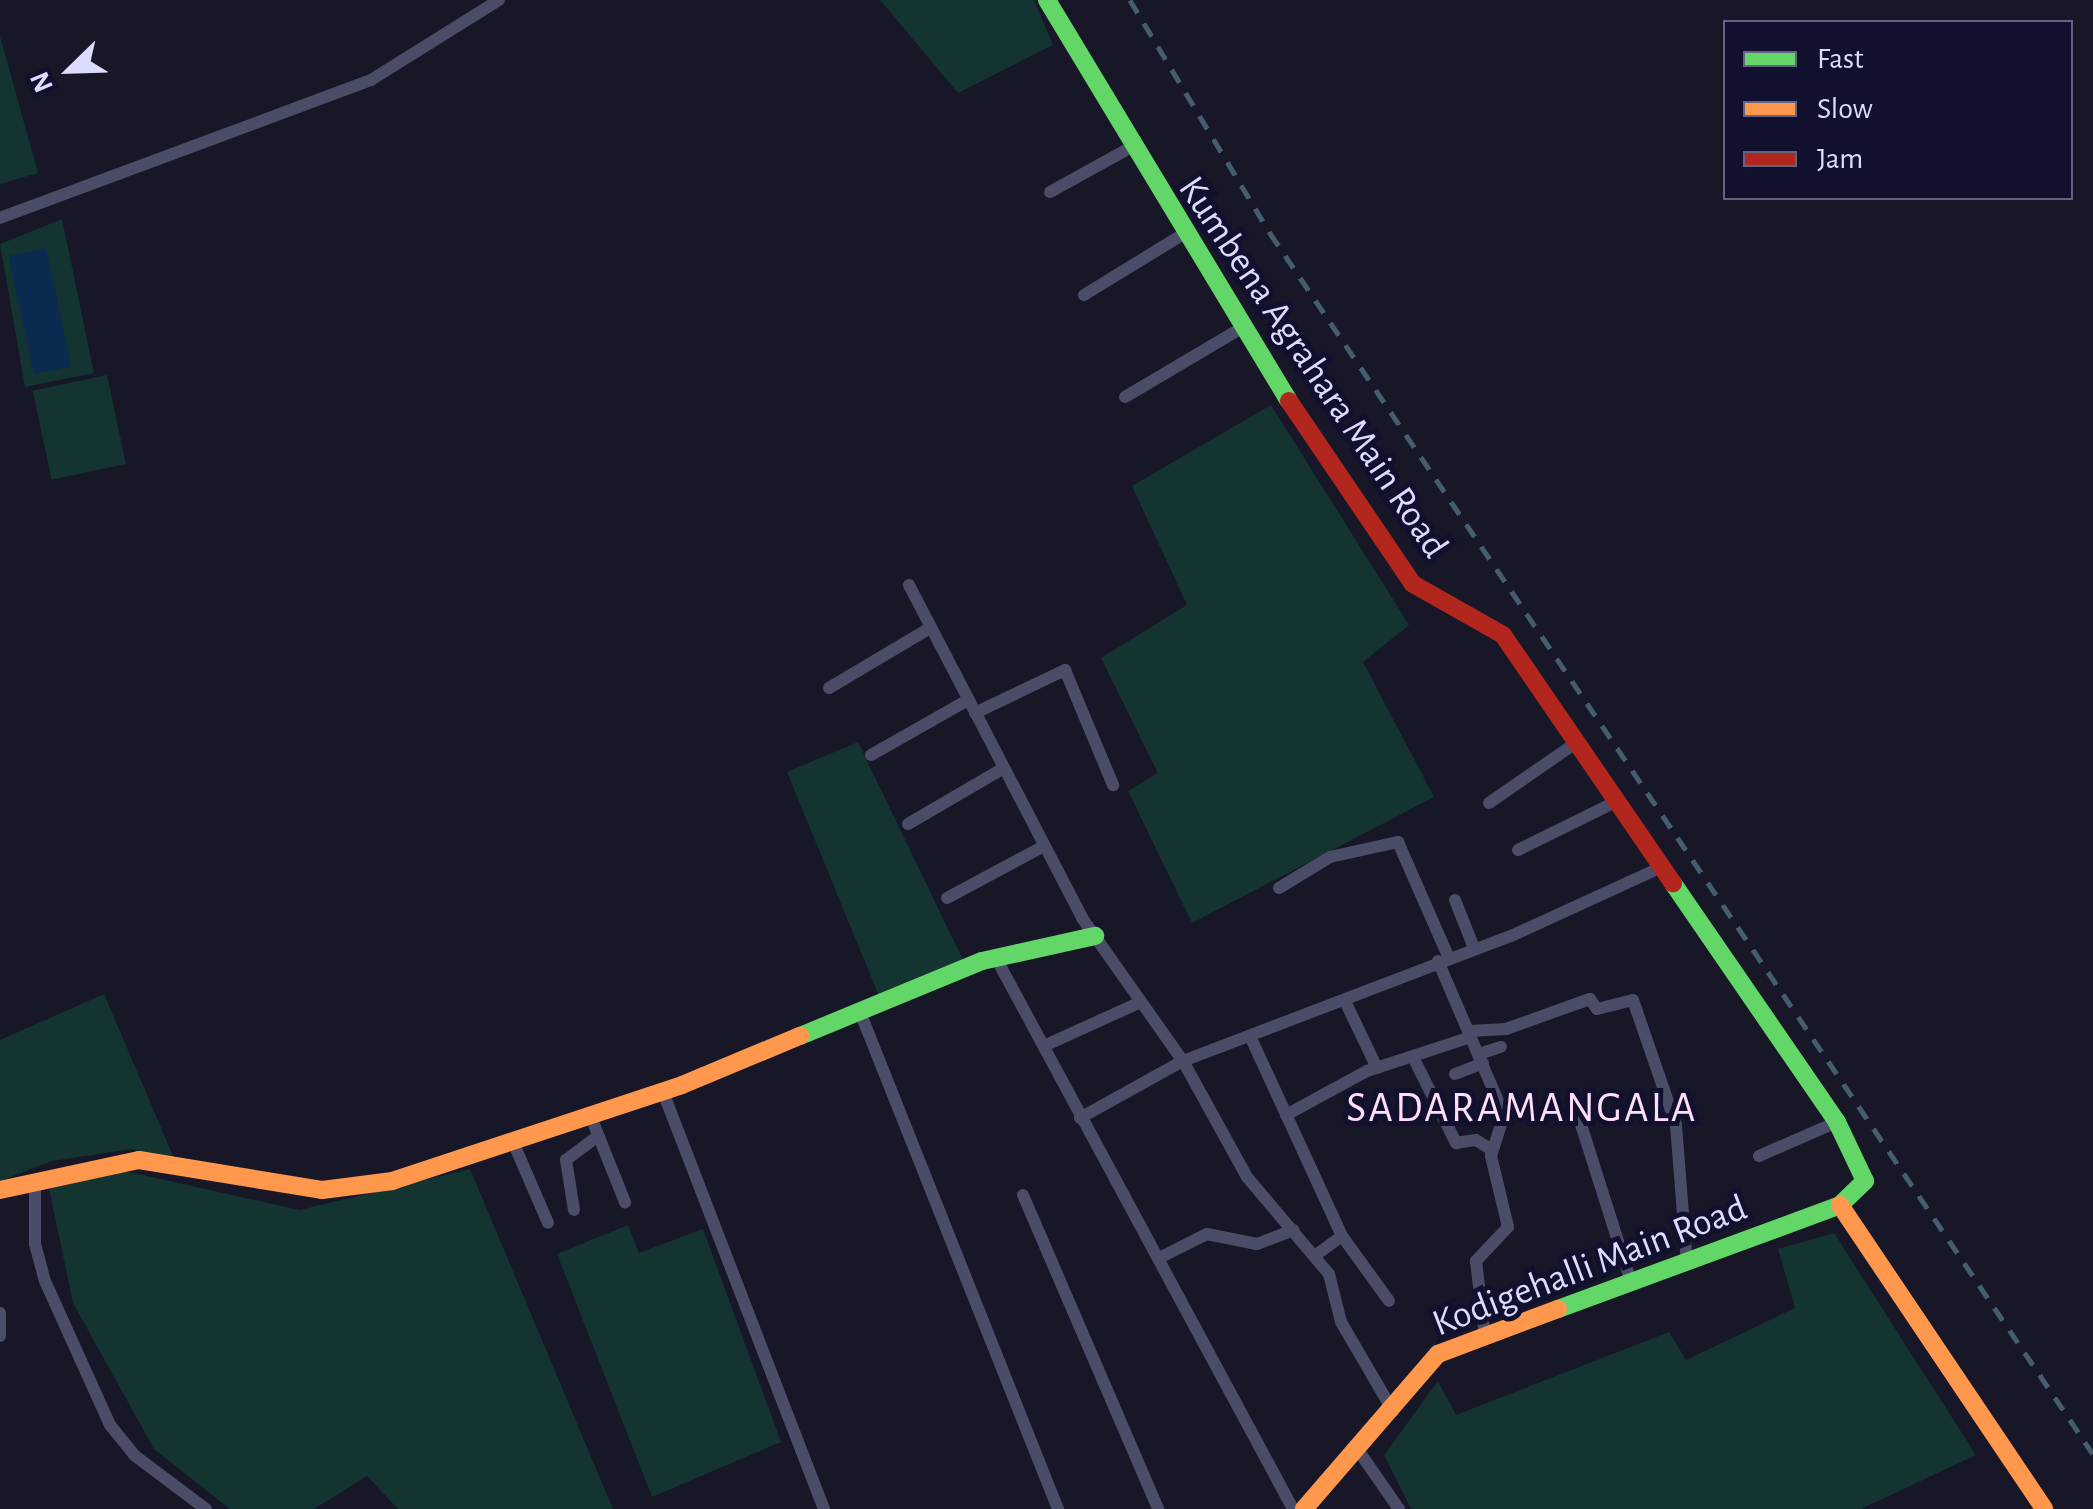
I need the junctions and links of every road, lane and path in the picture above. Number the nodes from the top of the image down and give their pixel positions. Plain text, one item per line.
1 (500, 0) edge
2 (1047, 0) edge
3 (1128, 149) junction
4 (1050, 192) dead end
5 (0, 218) edge
6 (1182, 235) junction
7 (1084, 295) dead end
8 (1240, 329) junction
9 (1125, 397) dead end
10 (909, 585) dead end
11 (930, 628) junction
12 (829, 688) dead end
13 (971, 706) junction
14 (1576, 742) junction
15 (870, 755) dead end
16 (1004, 768) junction
17 (1112, 785) dead end
18 (1618, 802) junction
19 (1490, 803) dead end
20 (908, 824) dead end
21 (1044, 846) junction
22 (1518, 850) dead end
23 (1662, 867) junction
24 (1279, 888) dead end
25 (947, 898) dead end
26 (1455, 900) dead end
27 (1095, 936) junction
28 (1474, 948) junction
29 (996, 958) junction
30 (1443, 959) junction
31 (1345, 1001) junction
32 (1141, 1002) junction
33 (860, 1012) junction
34 (1470, 1034) junction
35 (1250, 1036) junction
36 (1046, 1045) junction
37 (1501, 1048) dead end
38 (1481, 1059) junction
39 (1183, 1061) junction
40 (1415, 1061) junction
41 (1376, 1068) junction
42 (1454, 1074) dead end
43 (663, 1092) junction
44 (1286, 1115) junction
45 (1578, 1115) dead end
46 (591, 1118) junction
47 (1080, 1118) junction
48 (1837, 1122) junction
49 (598, 1136) junction
50 (513, 1142) junction
51 (1492, 1150) junction
52 (1759, 1156) dead end
53 (36, 1181) junction
54 (0, 1190) edge
55 (1023, 1195) dead end
56 (625, 1202) dead end
57 (1840, 1205) junction
58 (574, 1210) dead end
59 (548, 1223) dead end
60 (1293, 1230) junction
61 (1342, 1236) junction
62 (1161, 1256) junction
63 (1314, 1256) junction
64 (1687, 1264) junction
65 (1632, 1285) junction
66 (1389, 1301) dead end
67 (0, 1313) edge
68 (0, 1336) edge
69 (1485, 1338) junction
70 (1393, 1411) junction
71 (1358, 1450) junction
72 (206, 1509) edge
73 (824, 1509) edge
74 (1058, 1509) edge
75 (1158, 1509) edge
76 (1293, 1509) edge
77 (1304, 1509) edge
78 (1399, 1509) edge
79 (2044, 1509) edge

1 - 5 street
2 - 3 street, Kumbena Agrahara Main Road
3 - 4 street
3 - 6 street, Kumbena Agrahara Main Road
6 - 7 street
6 - 8 street, Kumbena Agrahara Main Road
8 - 9 street
8 - 14 street, Kumbena Agrahara Main Road
10 - 11 street
11 - 12 street
11 - 13 street
13 - 15 street
13 - 16 street
13 - 17 street
14 - 18 street, Kumbena Agrahara Main Road
14 - 19 street
16 - 20 street
16 - 21 street
18 - 22 street
18 - 23 street, Kumbena Agrahara Main Road
21 - 25 street
21 - 27 street
23 - 28 street
23 - 48 street, Kumbena Agrahara Main Road
24 - 30 street
26 - 28 street
27 - 29 street
27 - 32 street
28 - 30 street
29 - 33 street
29 - 36 street
30 - 31 street
30 - 34 street
31 - 35 street
31 - 41 street
32 - 36 street
32 - 39 street
33 - 43 street
33 - 74 street
34 - 38 street
34 - 40 street
34 - 64 street
35 - 39 street
35 - 44 street
36 - 47 street
37 - 38 street
38 - 42 street
38 - 51 street
39 - 47 street
39 - 60 street
40 - 41 street
40 - 51 street
41 - 44 street
43 - 46 street
43 - 73 street
44 - 61 street
45 - 65 street
46 - 49 street
46 - 50 street
47 - 62 street
48 - 52 street
48 - 57 street, Kumbena Agrahara Main Road
49 - 56 street
49 - 58 street
50 - 53 street
50 - 59 street
51 - 69 street
53 - 54 street
53 - 72 street
55 - 75 street
57 - 64 street, Kodigehalli Main Road
57 - 79 street
60 - 62 street
60 - 63 street
61 - 63 street
61 - 66 street
62 - 76 street
63 - 70 street
64 - 65 street, Kodigehalli Main Road
65 - 69 street, Kodigehalli Main Road
67 - 68 street
69 - 70 street, Kodigehalli Main Road
70 - 71 street, Kodigehalli Main Road
71 - 77 street, Kodigehalli Main Road
71 - 78 street

